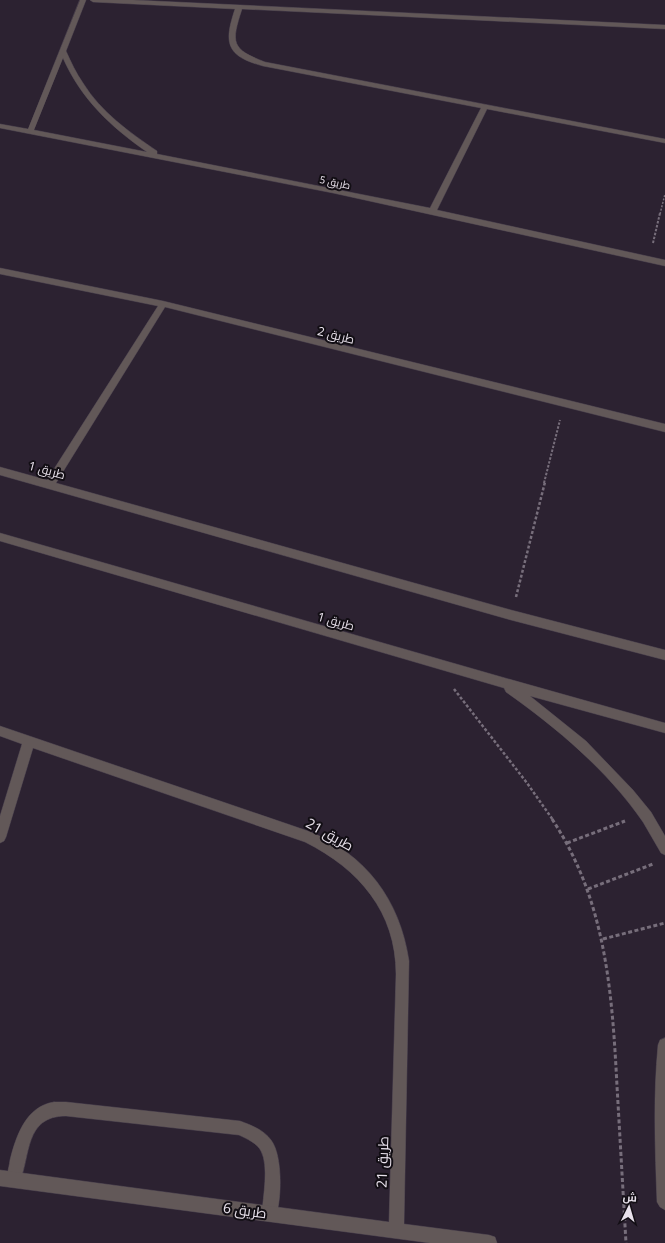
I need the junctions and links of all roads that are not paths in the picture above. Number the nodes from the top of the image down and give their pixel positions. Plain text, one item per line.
1 (84, 0) edge
2 (93, 0) edge
3 (239, 7) junction
4 (665, 27) edge
5 (63, 51) junction
6 (485, 106) junction
7 (0, 126) edge
8 (30, 132) junction
9 (665, 141) edge
10 (159, 156) junction
11 (432, 212) junction
12 (665, 263) edge
13 (0, 271) edge
14 (163, 304) junction
15 (665, 428) edge
16 (0, 471) edge
17 (50, 484) junction
18 (0, 537) edge
19 (665, 655) edge
20 (501, 682) junction
21 (665, 728) edge
22 (0, 731) edge
23 (29, 741) junction
24 (0, 838) edge
25 (665, 849) edge
26 (665, 1045) edge
27 (7, 1178) edge
28 (665, 1202) edge
29 (270, 1213) junction
30 (396, 1231) junction
31 (490, 1243) edge

1 - 5 street
2 - 3 street
3 - 4 street
3 - 6 street
5 - 8 street
5 - 10 street
6 - 9 street
6 - 11 street
7 - 8 street, طريق 5
8 - 10 street, طريق 5
10 - 11 street, طريق 5
11 - 12 street, طريق 5
13 - 14 street, طريق 2
14 - 15 street, طريق 2
14 - 17 street
16 - 17 street, طريق 1
17 - 19 street, طريق 1
18 - 20 street, طريق 1
20 - 21 street, طريق 1
20 - 25 street
22 - 23 street, طريق 21
23 - 24 street
23 - 30 street, طريق 21
26 - 28 street
27 - 29 street, طريق 6
27 - 29 street
29 - 30 street, طريق 6
30 - 31 street, طريق 6

